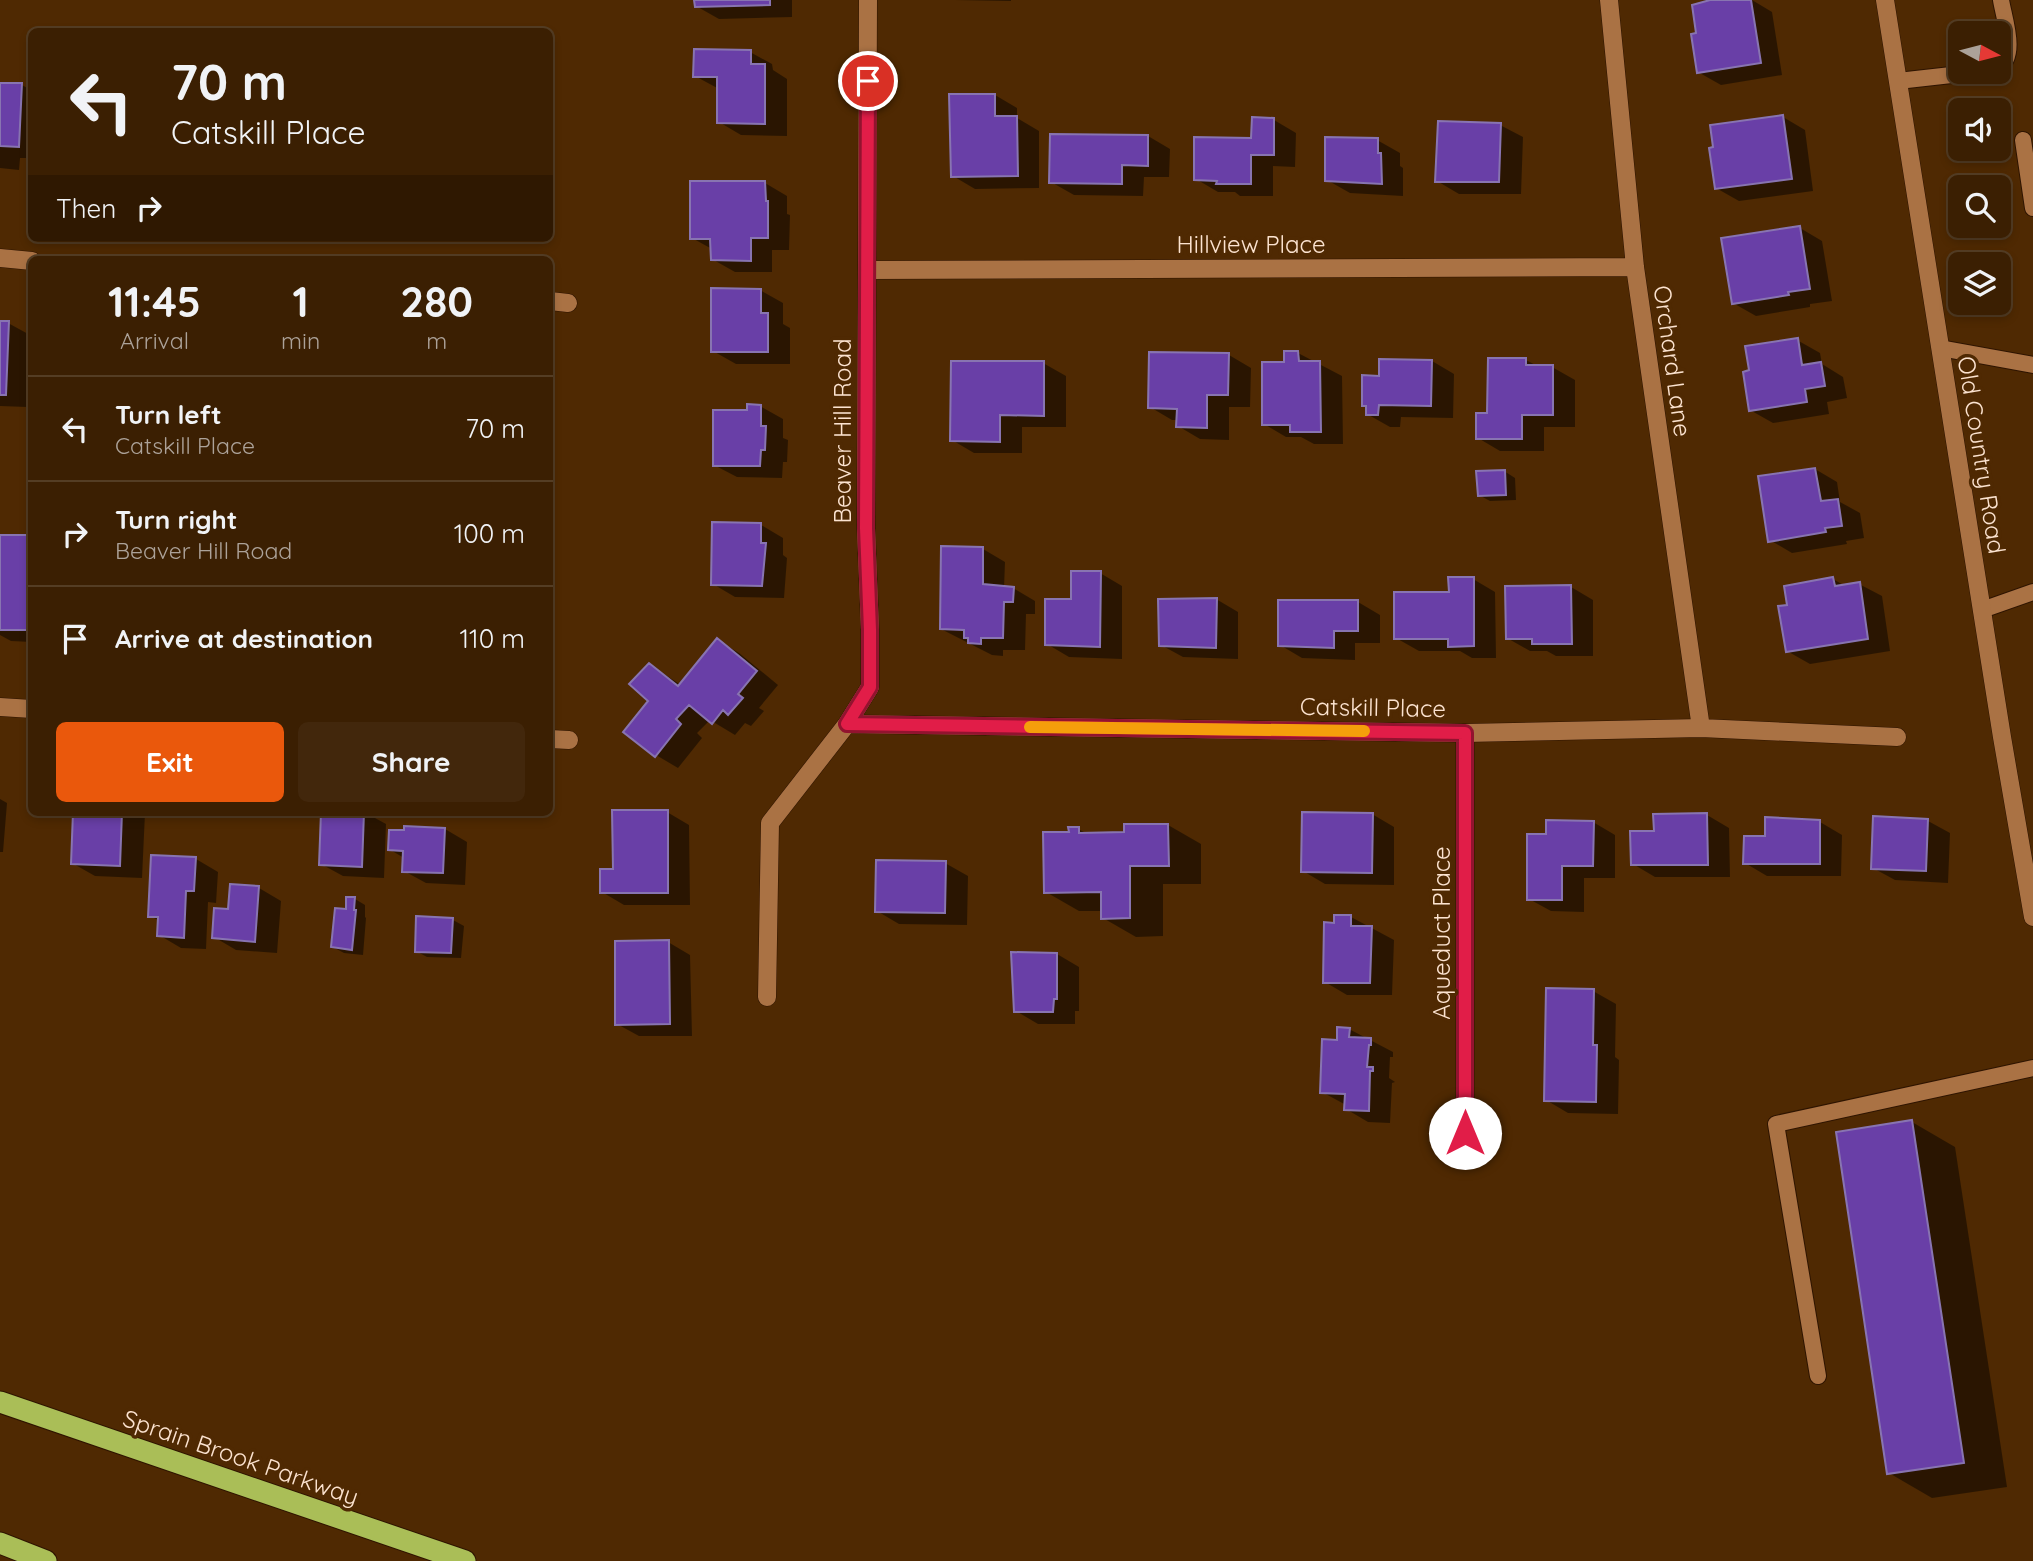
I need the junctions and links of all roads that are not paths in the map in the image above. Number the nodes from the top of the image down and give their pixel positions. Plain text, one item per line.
1 (868, 0) edge
2 (1609, 0) edge
3 (1885, 0) edge
4 (2001, 0) edge
5 (2004, 21) edge
6 (1948, 75) edge
7 (1898, 81) junction
8 (2023, 140) dead end
9 (2033, 208) edge
10 (0, 258) edge
11 (28, 261) edge
12 (1635, 267) junction
13 (867, 270) junction
14 (553, 301) edge
15 (568, 303) dead end
16 (1940, 348) junction
17 (2033, 365) edge
18 (2033, 592) edge
19 (1982, 610) junction
20 (0, 707) edge
21 (28, 709) edge
22 (847, 724) junction
23 (1701, 728) junction
24 (1465, 733) junction
25 (1897, 737) dead end
26 (553, 739) edge
27 (569, 740) dead end
28 (2033, 917) edge
29 (767, 997) dead end
30 (2033, 1068) edge
31 (1465, 1133) dead end
32 (1818, 1376) dead end
33 (0, 1402) edge
34 (0, 1543) edge
35 (46, 1561) edge
36 (465, 1561) edge

1 - 13 street, Beaver Hill Road
2 - 12 street, Orchard Lane
3 - 7 street, Old Country Road
4 - 5 lane
6 - 7 lane
7 - 16 street, Old Country Road
8 - 9 lane
10 - 11 street
12 - 13 street, Hillview Place
12 - 23 street, Orchard Lane
13 - 22 street, Beaver Hill Road
14 - 15 street
16 - 17 lane
16 - 19 street, Old Country Road
18 - 19 lane
19 - 28 street, Old Country Road
20 - 21 street
22 - 24 street, Catskill Place
22 - 29 street, Beaver Hill Road
23 - 24 street, Catskill Place
23 - 25 street, Catskill Place
24 - 31 street, Aqueduct Place
26 - 27 street
30 - 32 lane
33 - 36 highway, Sprain Brook Parkway
34 - 35 highway

